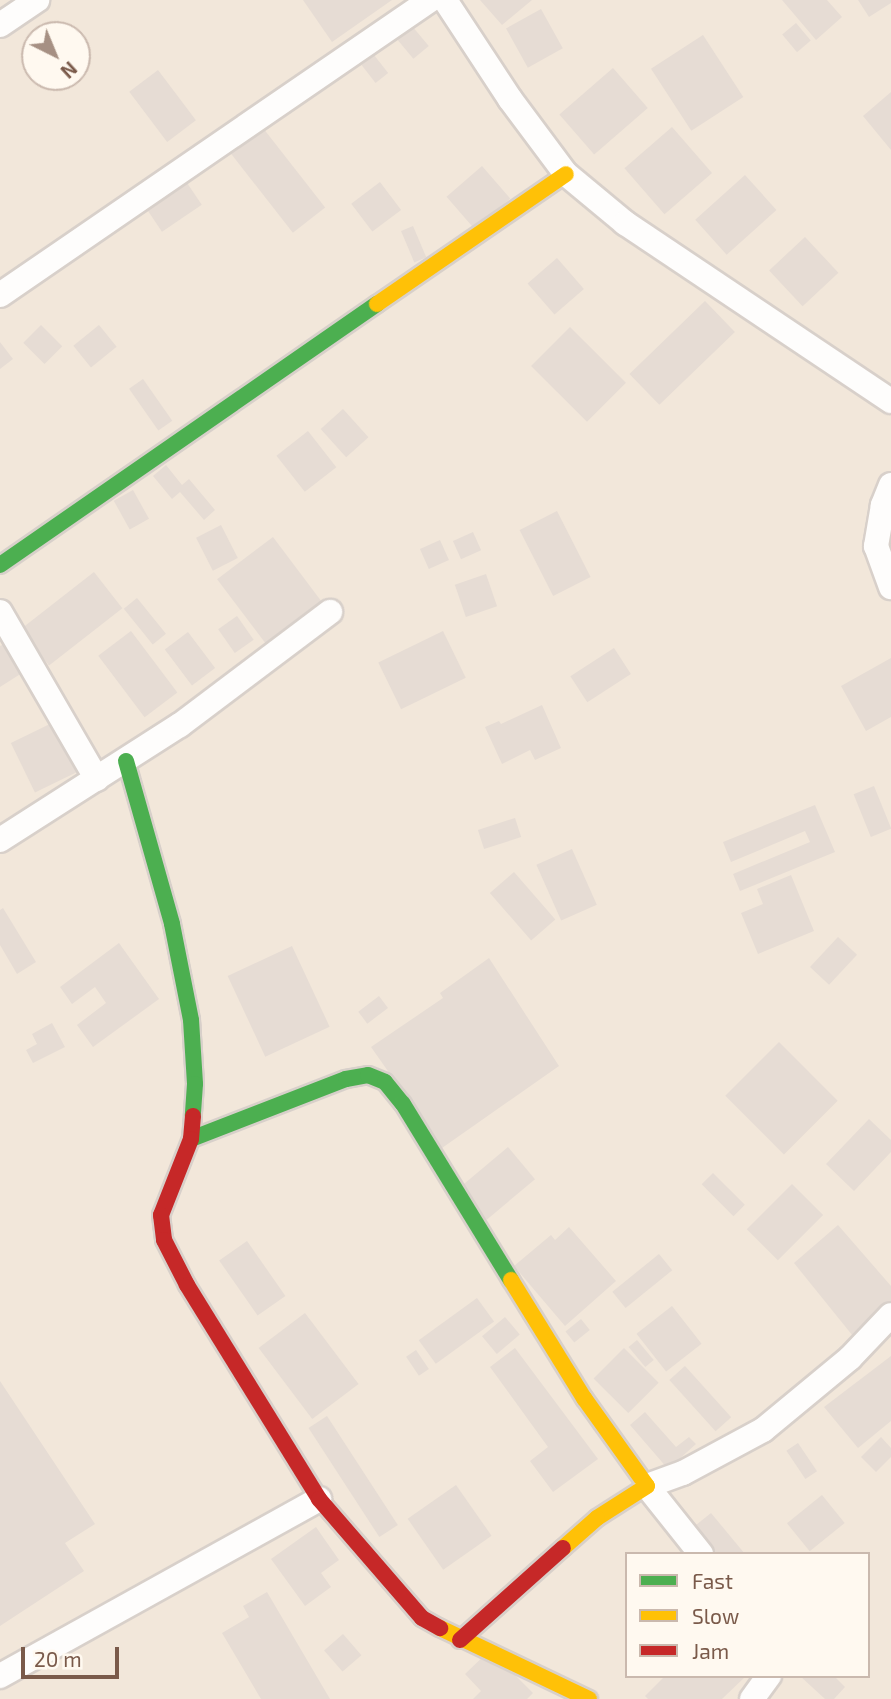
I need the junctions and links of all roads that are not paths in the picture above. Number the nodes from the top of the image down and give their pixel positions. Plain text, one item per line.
1 (37, 0) edge
2 (430, 0) edge
3 (445, 0) edge
4 (0, 25) edge
5 (566, 174) junction
6 (0, 295) edge
7 (891, 401) edge
8 (891, 485) edge
9 (0, 565) edge
10 (891, 587) edge
11 (0, 612) edge
12 (330, 612) dead end
13 (126, 761) junction
14 (97, 779) junction
15 (0, 840) edge
16 (191, 1139) junction
17 (891, 1315) edge
18 (647, 1486) junction
19 (319, 1499) junction
20 (699, 1552) edge
21 (460, 1640) junction
22 (0, 1676) edge
23 (768, 1678) edge
24 (589, 1699) edge
25 (752, 1699) edge

1 - 4 street
2 - 6 street
3 - 5 street
5 - 7 street
5 - 9 street
8 - 10 street
11 - 14 street
12 - 13 street
13 - 14 street
13 - 16 street
14 - 15 street
16 - 18 street
16 - 19 street
17 - 18 street
18 - 20 street
18 - 21 street
19 - 21 street
19 - 22 street
21 - 24 street
23 - 25 street

